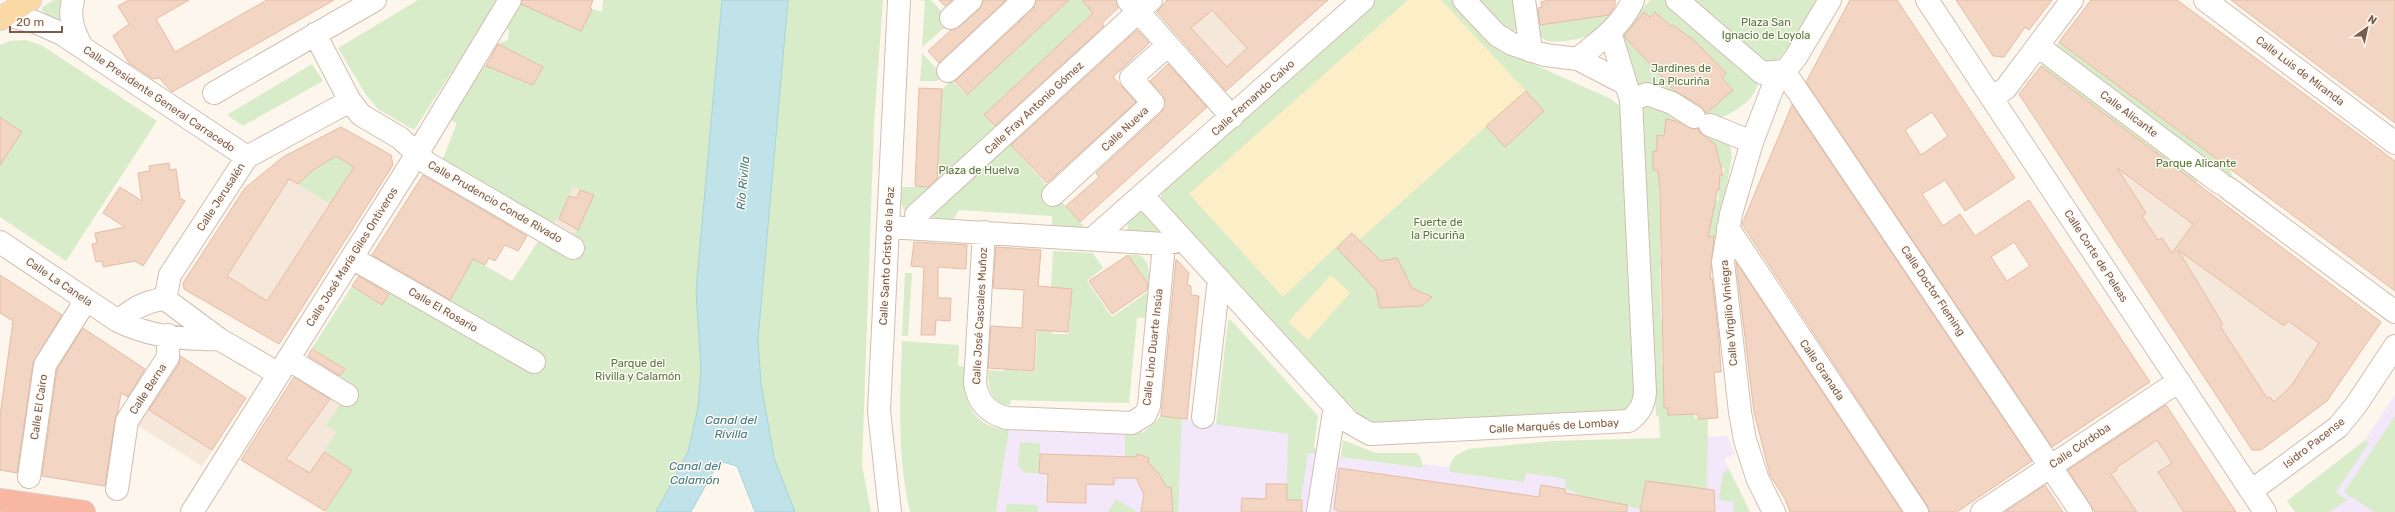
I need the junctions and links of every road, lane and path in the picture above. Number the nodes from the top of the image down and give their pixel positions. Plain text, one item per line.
1 (73, 0) edge
2 (375, 0) edge
3 (510, 0) edge
4 (899, 0) edge
5 (971, 0) edge
6 (1024, 0) edge
7 (1363, 0) edge
8 (1464, 0) edge
9 (1524, 0) edge
10 (1633, 0) edge
11 (1677, 0) edge
12 (1830, 0) edge
13 (1928, 0) edge
14 (2072, 0) edge
15 (2205, 0) edge
16 (1139, 4) edge
17 (11, 9) edge
18 (951, 18) dead end
19 (1610, 32) junction
20 (315, 34) junction
21 (1168, 45) junction
22 (2038, 46) junction
23 (82, 47) junction
24 (1531, 51) junction
25 (1578, 59) junction
26 (948, 70) dead end
27 (1784, 71) junction
28 (1629, 92) junction
29 (214, 93) dead end
30 (1999, 93) junction
31 (350, 101) junction
32 (1232, 117) junction
33 (1752, 142) junction
34 (2395, 143) edge
35 (417, 154) junction
36 (247, 157) junction
37 (1053, 195) dead end
38 (1143, 196) junction
39 (916, 215) dead end
40 (888, 227) junction
41 (1728, 228) junction
42 (984, 232) junction
43 (1092, 240) junction
44 (0, 242) edge
45 (1173, 242) junction
46 (573, 248) dead end
47 (352, 258) junction
48 (1219, 279) junction
49 (165, 299) junction
50 (86, 300) junction
51 (2395, 312) edge
52 (126, 326) junction
53 (168, 335) junction
54 (219, 339) junction
55 (2395, 346) edge
56 (534, 362) dead end
57 (283, 366) junction
58 (2179, 381) junction
59 (347, 395) dead end
60 (1335, 406) junction
61 (996, 415) joint
62 (1203, 417) dead end
63 (2050, 466) junction
64 (29, 477) dead end
65 (117, 489) dead end
66 (2251, 491) junction
67 (0, 500) edge
68 (84, 512) edge
69 (192, 512) edge
70 (890, 512) edge
71 (1318, 512) edge
72 (1774, 512) edge
73 (1917, 512) edge
74 (1982, 512) edge
75 (2081, 512) edge
76 (2265, 512) edge

1 - 23 street
2 - 20 street
3 - 35 street, Calle José María Giles Ontiveros
4 - 40 street, Calle Santo Cristo de la Paz
5 - 18 street
6 - 26 street
7 - 32 street, Calle Fernando Calvo
8 - 24 street
9 - 24 street
10 - 19 street
11 - 27 street
12 - 27 street
13 - 30 street, Calle Corte de Peleas
14 - 22 street
15 - 34 street, Calle Luis de Miranda
16 - 21 street
16 - 39 street, Calle Fray Antonio Gómez
17 - 23 street, Calle Presidente General Carracedo
19 - 25 street
19 - 28 street, Calle Marqués de Lombay
20 - 29 street
20 - 31 street, Calle Prudencio Conde Rivado
21 - 32 street
21 - 37 street, Calle Nueva
22 - 30 street
22 - 51 street, Calle Alicante
23 - 36 street, Calle Presidente General Carracedo
24 - 25 street
25 - 28 street
27 - 33 street, Calle Virgilio Viniegra
27 - 63 street, Calle Doctor Fleming
28 - 33 street
28 - 60 street, Calle Marqués de Lombay
30 - 58 street, Calle Corte de Peleas
31 - 35 street, Calle Prudencio Conde Rivado
31 - 36 street, Calle Jerusalén
32 - 38 street, Calle Fernando Calvo
33 - 41 street, Calle Virgilio Viniegra
35 - 46 street, Calle Prudencio Conde Rivado
35 - 47 street, Calle José María Giles Ontiveros
36 - 49 street, Calle Jerusalén
38 - 43 street, Calle Fernando Calvo
38 - 45 street
40 - 42 street
40 - 70 street, Calle Santo Cristo de la Paz
41 - 72 street, Calle Virgilio Viniegra
41 - 73 street, Calle Granada
42 - 43 street
42 - 61 street, Calle José Cascales Muñoz
43 - 45 street
44 - 50 street, Calle La Canela
45 - 48 street
45 - 61 street, Calle Lino Duarte Insúa
47 - 56 street, Calle El Rosario
47 - 57 street, Calle José María Giles Ontiveros
48 - 60 street, Calle Marqués de Lombay
48 - 62 street
49 - 52 street
49 - 54 street
50 - 52 street, Calle La Canela
50 - 64 street, Calle El Cairo
52 - 53 street, Calle La Canela
53 - 54 street, Calle La Canela
53 - 65 street, Calle Berna
54 - 57 street
55 - 66 street, Isidro Pacense
57 - 59 street
57 - 69 street, Calle José María Giles Ontiveros
58 - 63 street, Calle Córdoba
58 - 66 street, Calle Corte de Peleas
60 - 71 street
63 - 74 street, Calle Córdoba
63 - 75 street, Calle Doctor Fleming
66 - 76 street, Calle Corte de Peleas
67 - 68 highway

